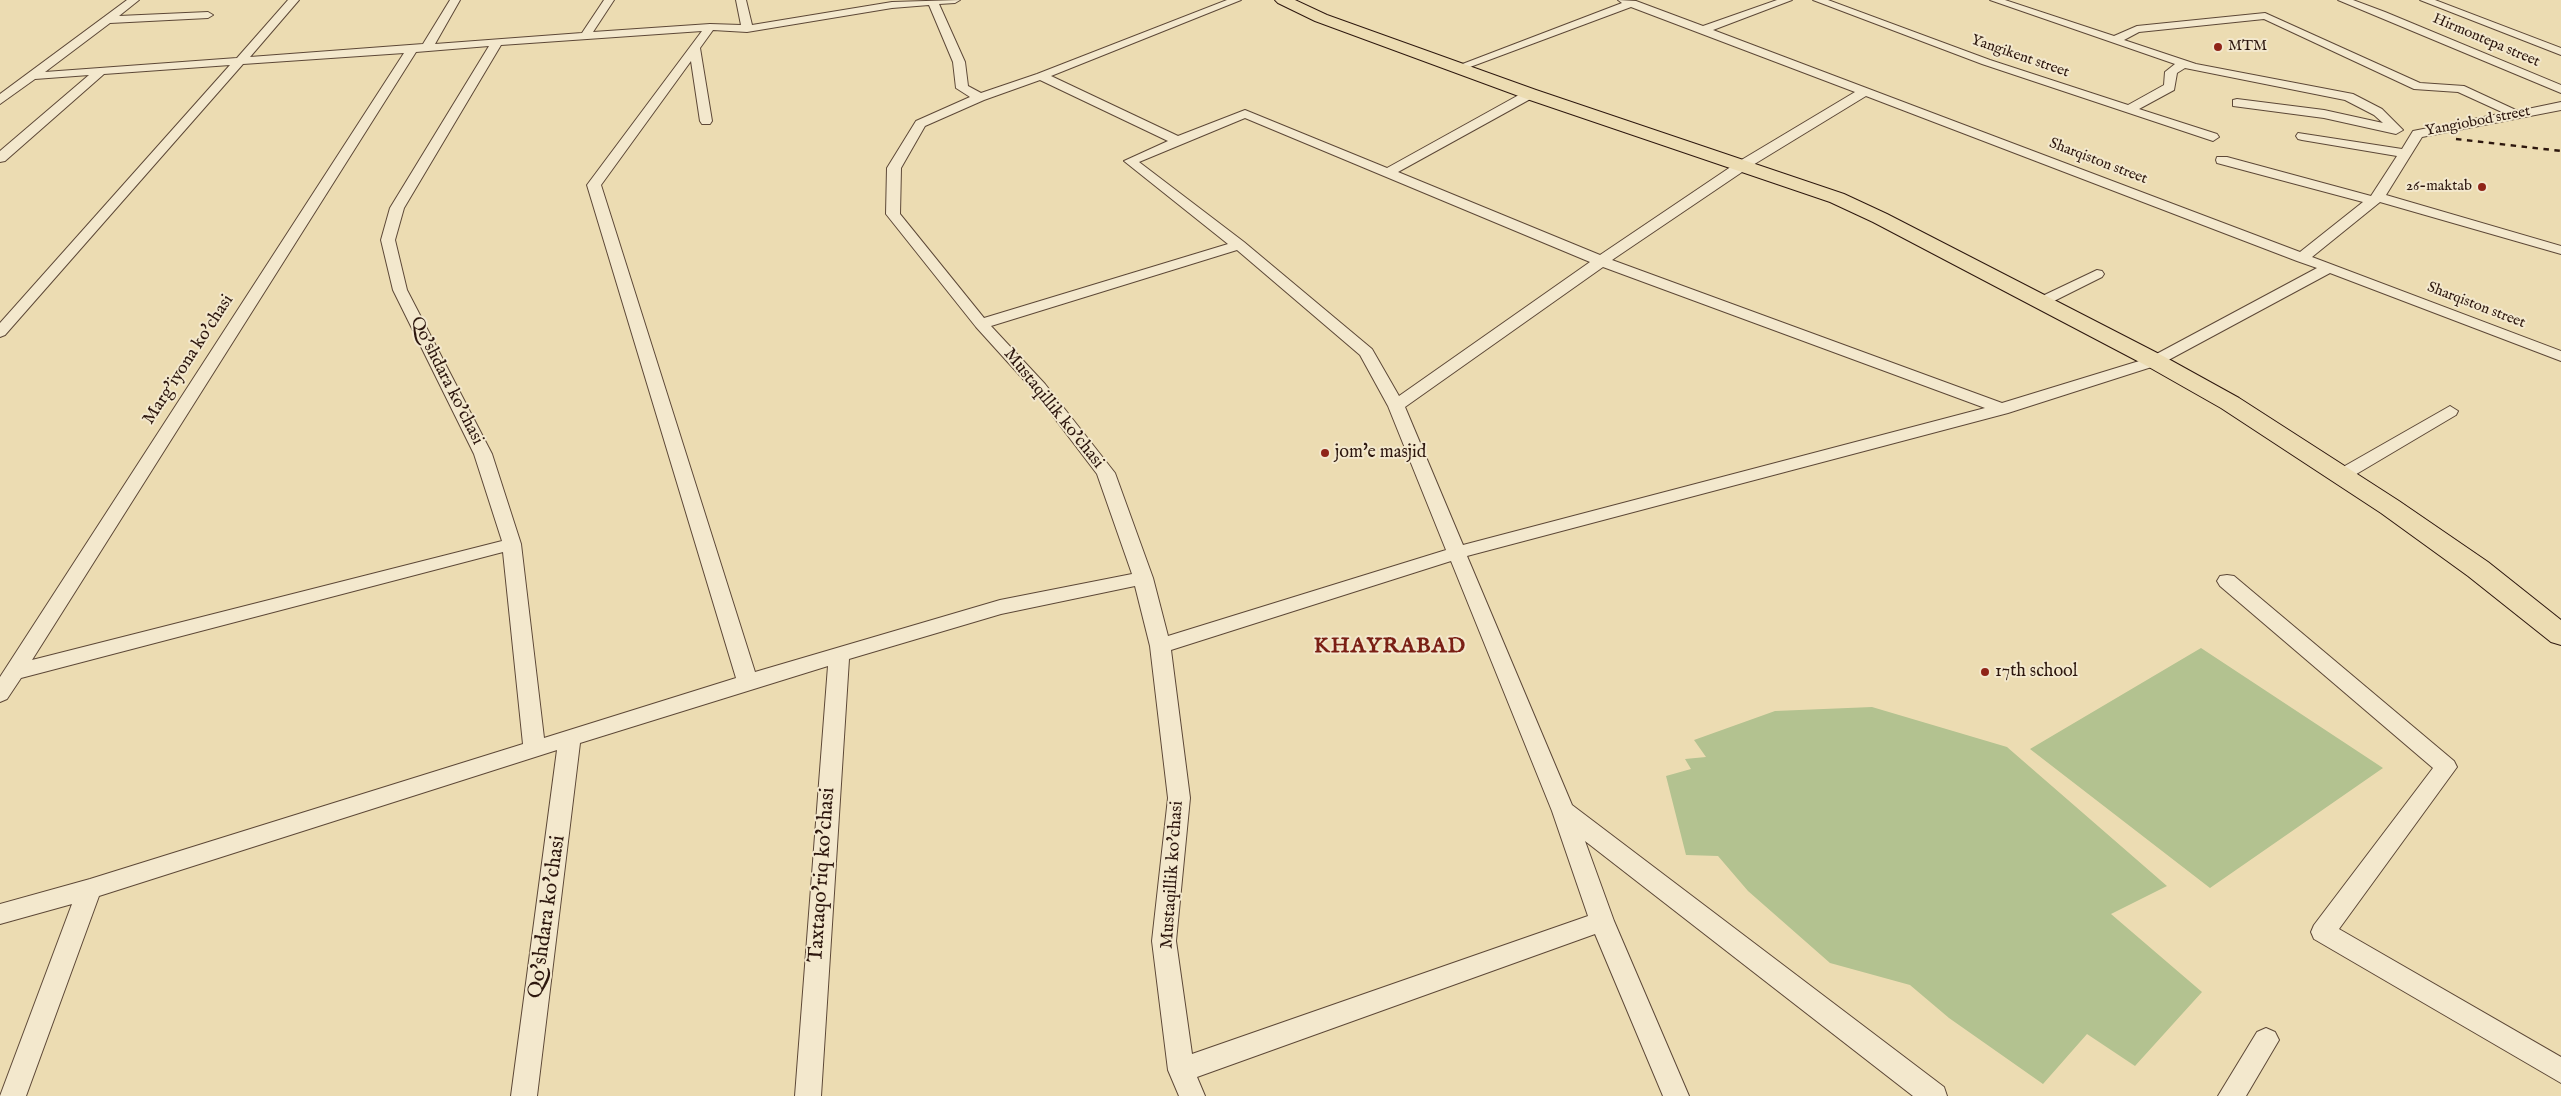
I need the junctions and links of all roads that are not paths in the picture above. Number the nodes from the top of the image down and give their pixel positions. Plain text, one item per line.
1 (134, 0) edge
2 (294, 0) edge
3 (455, 0) edge
4 (609, 0) edge
5 (741, 0) edge
6 (955, 0) edge
7 (1236, 0) edge
8 (1283, 0) edge
9 (1788, 0) edge
10 (1818, 0) edge
11 (1995, 0) edge
12 (2343, 0) edge
13 (2425, 0) edge
14 (933, 2) junction
15 (1627, 2) edge
16 (208, 15) dead end
17 (108, 20) junction
18 (710, 27) junction
19 (747, 29) junction
20 (1703, 30) junction
21 (585, 36) junction
22 (2115, 40) junction
23 (498, 41) junction
24 (420, 47) junction
25 (695, 48) junction
26 (2561, 52) edge
27 (239, 61) junction
28 (2189, 65) junction
29 (1458, 68) junction
30 (100, 72) junction
31 (33, 76) junction
32 (1041, 76) junction
33 (2561, 89) edge
34 (1866, 91) junction
35 (1530, 94) junction
36 (980, 97) junction
37 (0, 100) edge
38 (2237, 103) dead end
39 (2561, 106) edge
40 (2129, 109) junction
41 (2516, 114) junction
42 (706, 122) dead end
43 (2398, 130) junction
44 (2417, 134) junction
45 (2302, 136) dead end
46 (2213, 137) dead end
47 (1178, 141) junction
48 (2405, 153) junction
49 (0, 158) edge
50 (2222, 160) dead end
51 (1743, 165) junction
52 (1389, 172) junction
53 (2375, 199) junction
54 (1239, 245) junction
55 (2561, 250) edge
56 (2302, 258) junction
57 (1601, 261) junction
58 (2329, 268) junction
59 (2097, 274) dead end
60 (2041, 302) junction
61 (981, 324) junction
62 (0, 332) edge
63 (2561, 356) edge
64 (2155, 361) junction
65 (1396, 406) junction
66 (2002, 409) junction
67 (2450, 411) dead end
68 (2342, 475) junction
69 (512, 544) junction
70 (1458, 552) junction
71 (1143, 578) junction
72 (2228, 581) dead end
73 (2561, 635) edge
74 (1160, 646) junction
75 (839, 655) junction
76 (14, 672) junction
77 (748, 682) junction
78 (0, 694) edge
79 (570, 737) junction
80 (534, 748) junction
81 (1563, 811) junction
82 (90, 889) junction
83 (0, 914) edge
84 (1602, 921) junction
85 (2266, 1040) dead end
86 (1182, 1070) junction
87 (2561, 1071) edge
88 (12, 1096) edge
89 (524, 1096) edge
90 (808, 1096) edge
91 (1192, 1096) edge
92 (1676, 1096) edge
93 (1934, 1096) edge
94 (2231, 1096) edge

1 - 17 street
2 - 27 street
3 - 24 street, Marg'iyona ko'chasi
4 - 21 street
5 - 19 street
6 - 14 street
7 - 32 street, Mustaqillik ko'chasi
8 - 29 main road
9 - 20 street
10 - 40 street, Yangikent street
11 - 22 street
12 - 33 street, Hirmontepa street
13 - 26 street
14 - 19 street
14 - 36 street
15 - 20 street, Sharqiston street
15 - 29 street
16 - 17 street
17 - 31 street
18 - 19 street
18 - 21 street
18 - 25 street
20 - 34 street, Sharqiston street
21 - 23 street
22 - 28 street
22 - 41 street
23 - 24 street
23 - 69 street, Qo'shdara ko'chasi
24 - 27 street
24 - 76 street, Marg'iyona ko'chasi
25 - 42 street
25 - 77 street
27 - 30 street
27 - 62 street
28 - 40 street
28 - 43 street
29 - 35 main road
30 - 31 street
30 - 49 street
31 - 37 street
32 - 36 street, Mustaqillik ko'chasi
32 - 47 street
34 - 51 street
34 - 56 street, Sharqiston street
35 - 51 main road
35 - 52 street
36 - 61 street, Mustaqillik ko'chasi
38 - 43 street
39 - 41 street, Yangiobod street
40 - 46 street, Yangikent street
41 - 44 street, Yangiobod street
43 - 44 street
44 - 48 street, Yangiobod street
45 - 48 street
47 - 52 street
47 - 54 street
48 - 53 street, Yangiobod street
50 - 53 street
51 - 57 street
51 - 60 main road
52 - 57 street
53 - 55 street
53 - 56 street, Yangiobod street
54 - 61 street
54 - 65 street
56 - 58 street, Sharqiston street
57 - 65 street
57 - 66 street
58 - 63 street, Sharqiston street
58 - 64 street
59 - 60 street
60 - 64 main road
61 - 71 street, Mustaqillik ko'chasi
64 - 66 street
64 - 68 main road
65 - 70 street
66 - 70 street
67 - 68 street
68 - 73 main road
69 - 76 street
69 - 80 street, Qo'shdara ko'chasi
70 - 74 street
70 - 81 street
71 - 74 street, Mustaqillik ko'chasi
71 - 75 street
72 - 87 street
74 - 86 street, Mustaqillik ko'chasi
75 - 77 street
75 - 90 street, Taxtaqo'riq ko'chasi
76 - 78 street, Marg'iyona ko'chasi
77 - 79 street
79 - 80 street
79 - 89 street, Qo'shdara ko'chasi
80 - 82 street
81 - 84 street
81 - 93 street
82 - 83 street
82 - 88 street
84 - 86 street
84 - 92 street
85 - 94 street
86 - 91 street, Mustaqillik ko'chasi

